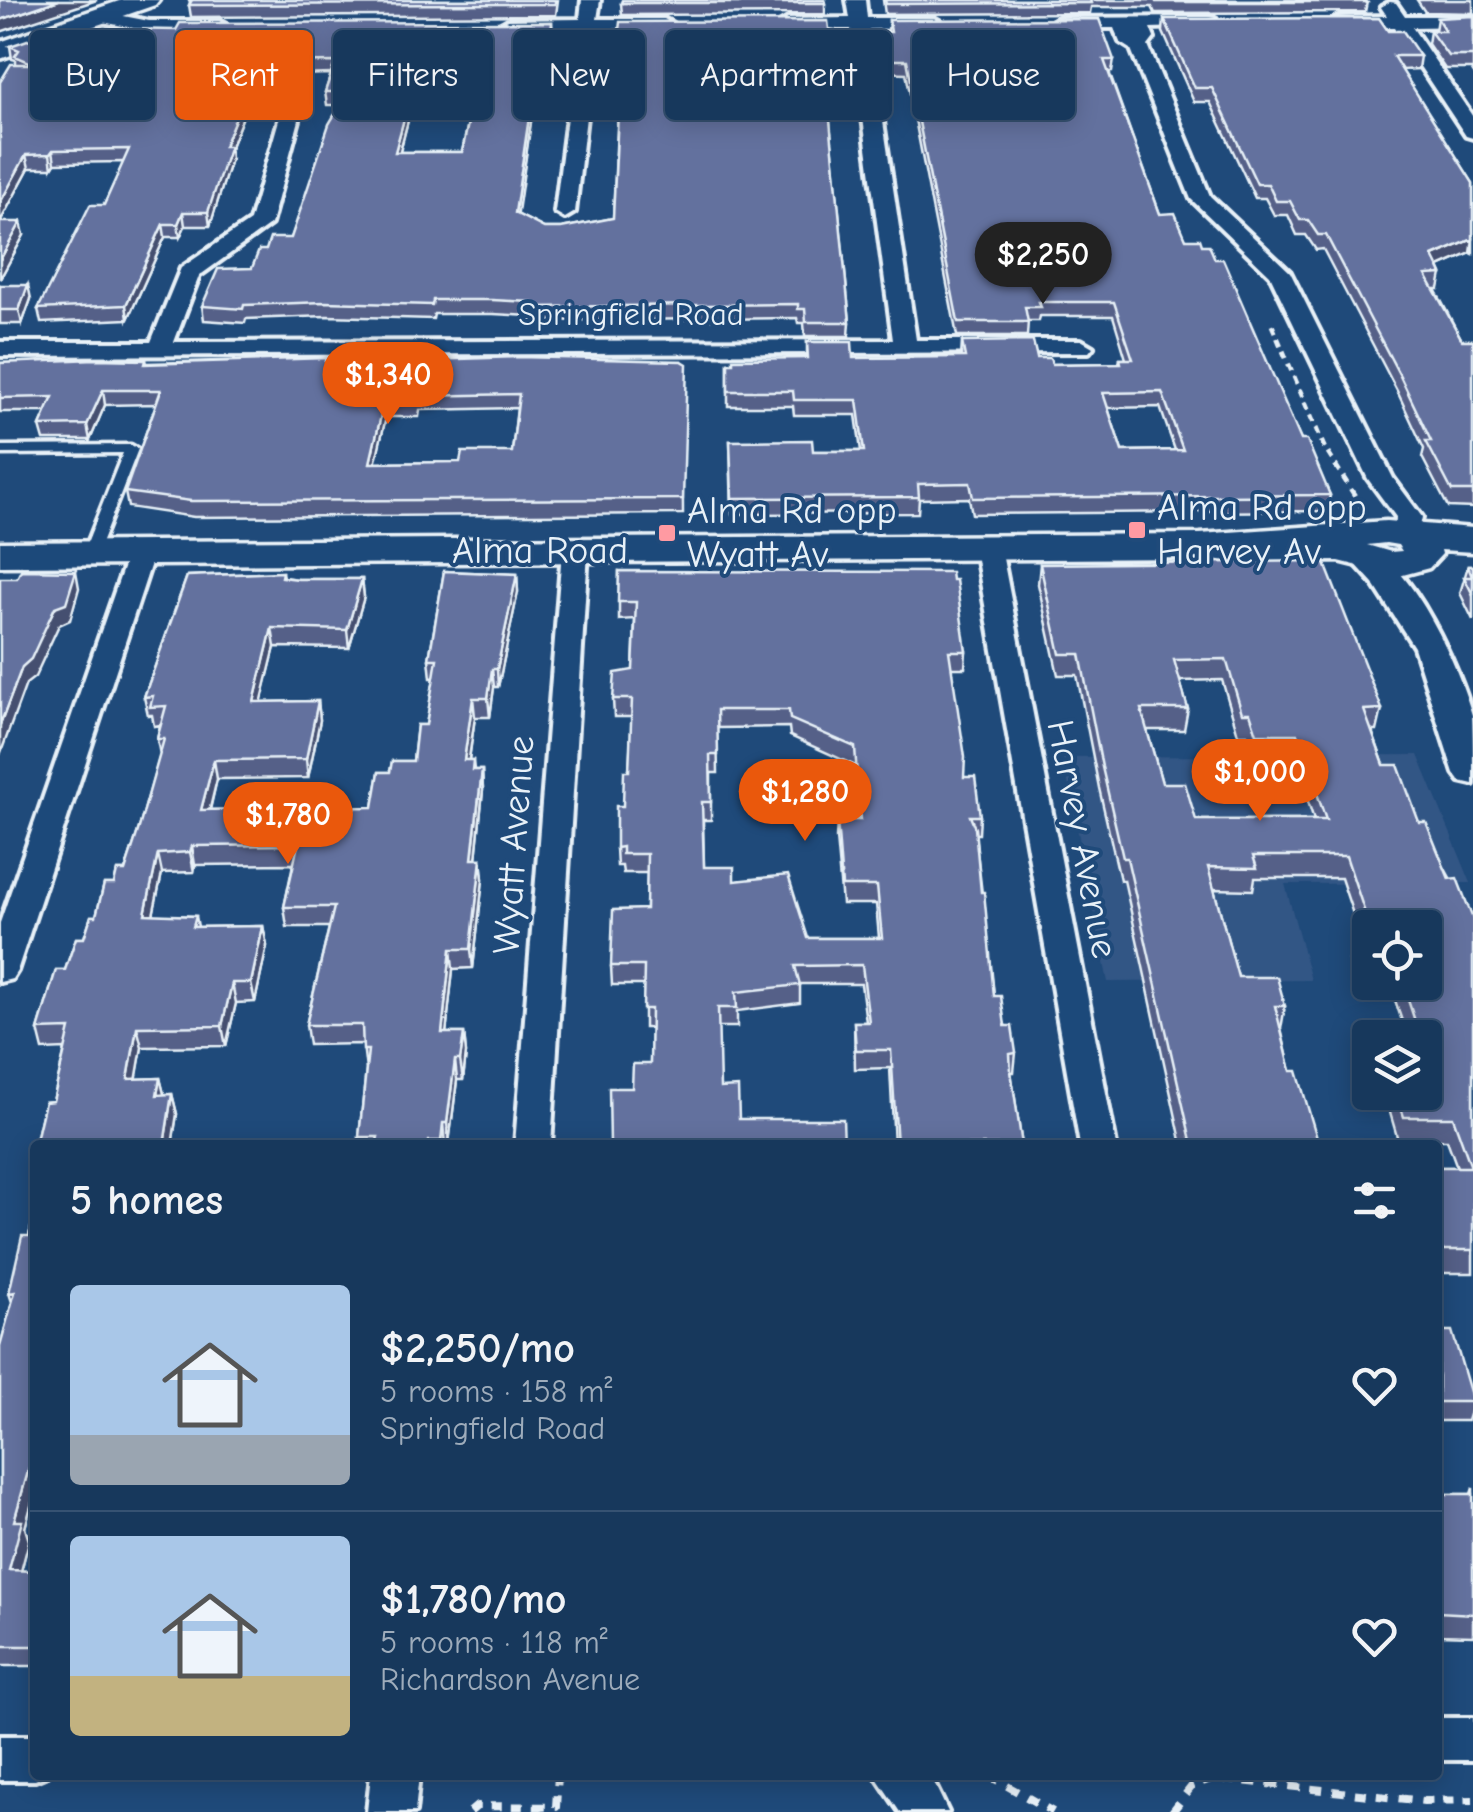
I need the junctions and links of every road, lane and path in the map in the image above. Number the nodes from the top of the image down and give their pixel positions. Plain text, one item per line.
1 (591, 0) edge
2 (856, 0) edge
3 (1385, 0) edge
4 (148, 13) edge
5 (81, 22) junction
6 (1226, 22) edge
7 (1322, 22) edge
8 (1399, 22) junction
9 (1473, 22) edge
10 (958, 23) edge
11 (1031, 23) edge
12 (1130, 23) junction
13 (586, 24) junction
14 (682, 24) edge
15 (777, 24) edge
16 (859, 24) junction
17 (486, 25) edge
18 (239, 26) edge
19 (0, 43) edge
20 (0, 51) edge
21 (288, 120) dead end
22 (1473, 132) edge
23 (565, 212) dead end
24 (1268, 315) dead end
25 (905, 347) junction
26 (1081, 347) dead end
27 (0, 348) edge
28 (160, 348) junction
29 (0, 450) edge
30 (1473, 540) edge
31 (1388, 543) junction
32 (988, 548) junction
33 (575, 550) junction
34 (1473, 550) edge
35 (0, 554) edge
36 (90, 554) junction
37 (141, 554) junction
38 (1473, 773) edge
39 (0, 971) edge
40 (533, 1140) edge
41 (1097, 1140) edge
42 (1442, 1739) edge
43 (1473, 1739) edge
44 (0, 1758) edge
45 (30, 1758) edge
46 (394, 1780) edge
47 (558, 1780) edge
48 (906, 1780) edge
49 (997, 1780) edge
50 (1208, 1780) edge
51 (1231, 1780) edge
52 (1473, 1800) edge
53 (391, 1812) edge
54 (470, 1812) edge
55 (924, 1812) edge
56 (1053, 1812) edge
57 (1172, 1812) edge

1 - 13 street
2 - 16 street
3 - 8 street
4 - 5 main road
4 - 18 street
5 - 19 main road
5 - 20 main road
6 - 12 street
7 - 8 street
8 - 9 street
8 - 22 street
10 - 16 street
11 - 12 street
12 - 31 street
13 - 14 street
13 - 17 street
13 - 23 street
15 - 16 street
16 - 25 street
21 - 28 street
24 - 31 path
25 - 26 street, Springfield Road
25 - 28 street, Springfield Road
27 - 28 street, Springfield Road
29 - 36 lane
30 - 31 main road, Alma Road
31 - 32 main road, Alma Road
31 - 34 main road, Alma Road
31 - 38 street
32 - 33 main road, Alma Road
32 - 41 street, Harvey Avenue
33 - 37 main road, Alma Road
33 - 40 street, Wyatt Avenue
35 - 36 main road, Alma Road
36 - 37 main road, Alma Road
37 - 39 street
42 - 43 street
44 - 45 street
46 - 53 street
47 - 54 path
48 - 55 street
49 - 56 path
50 - 57 path
51 - 52 path

